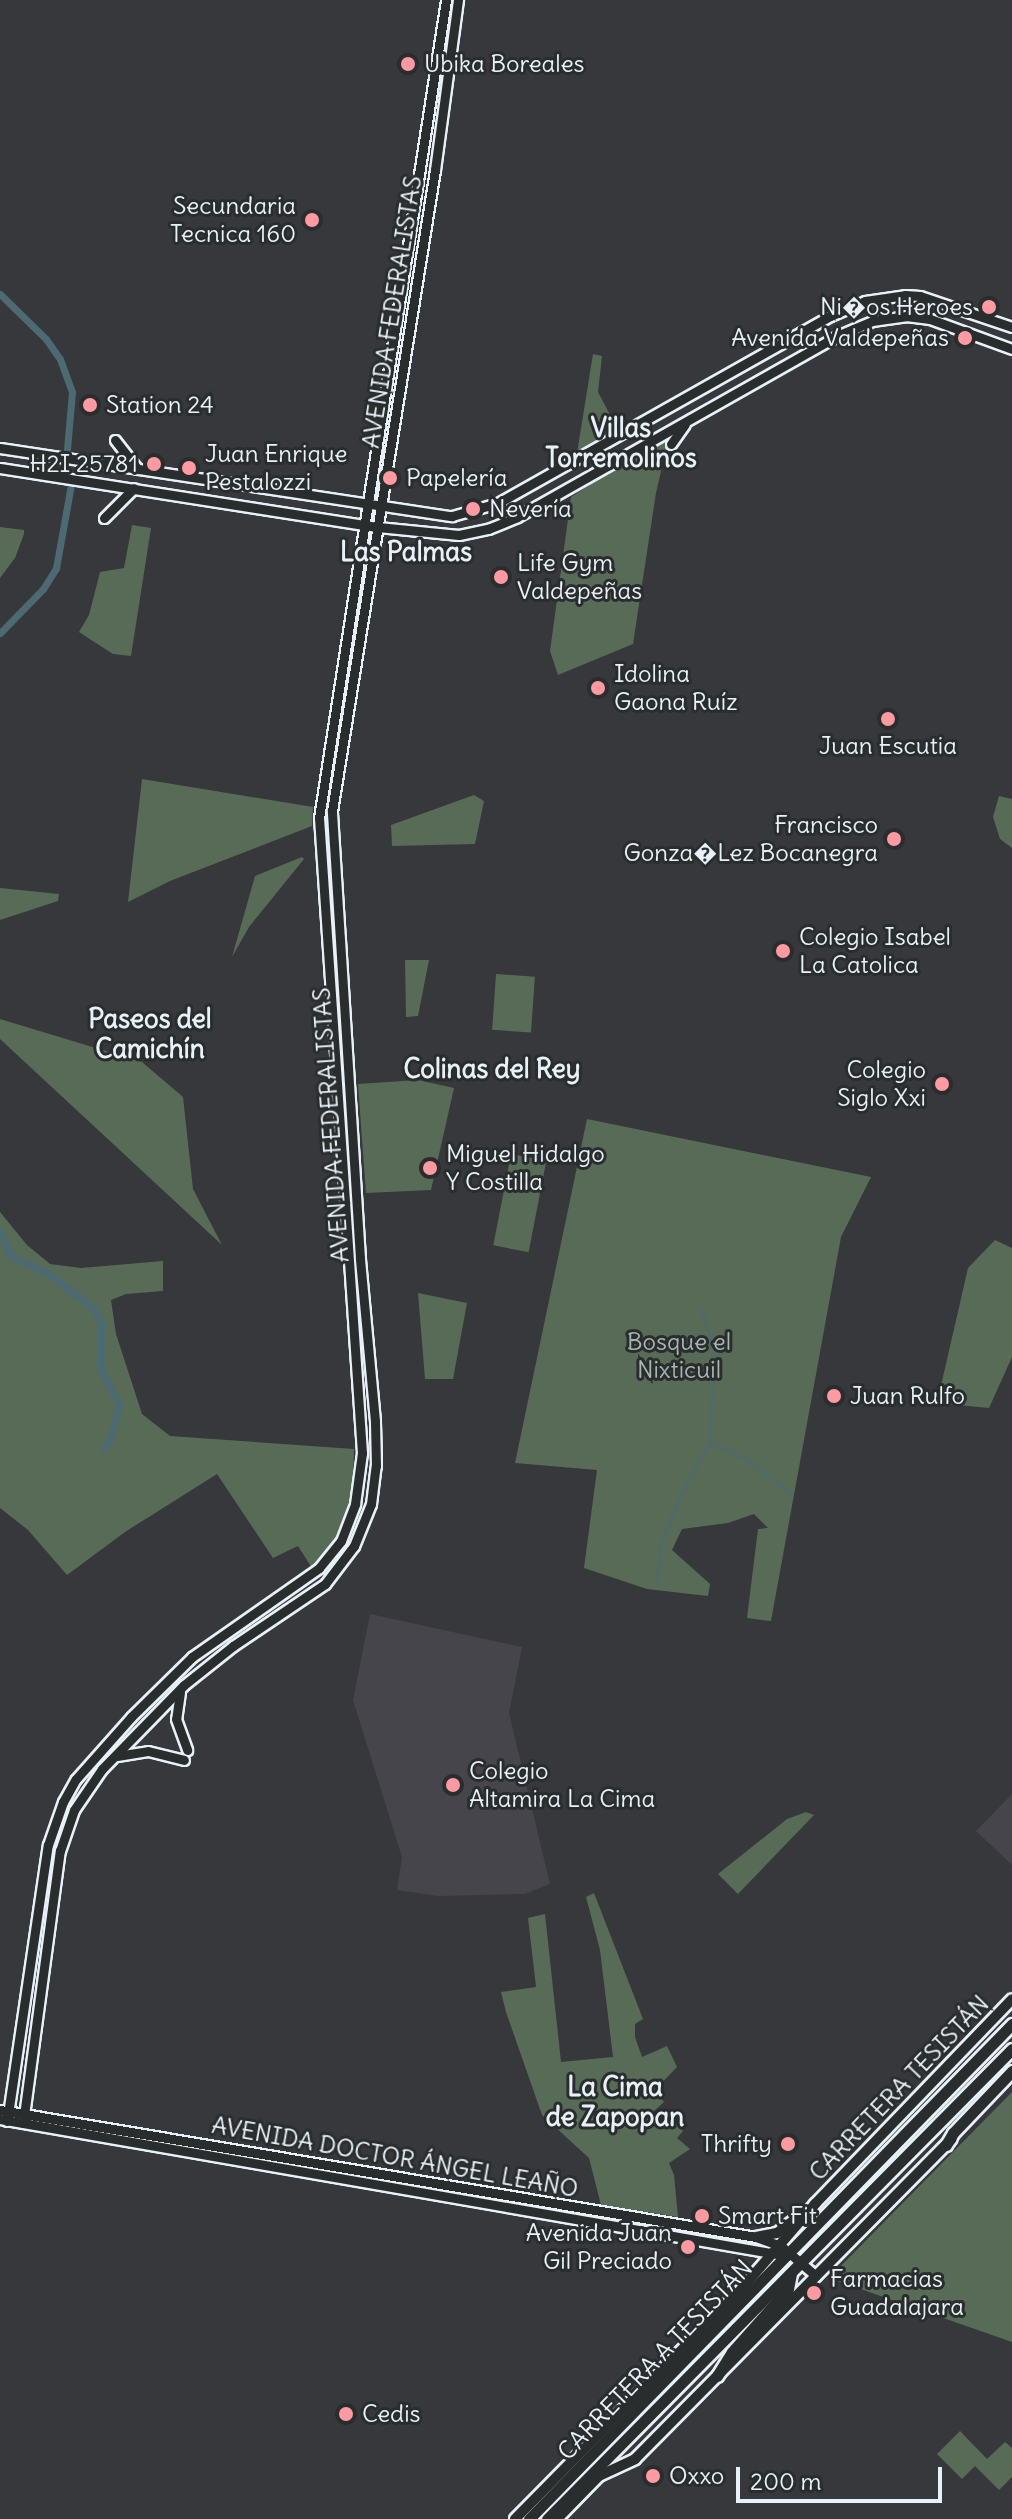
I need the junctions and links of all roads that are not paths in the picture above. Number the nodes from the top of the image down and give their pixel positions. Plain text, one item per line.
1 (446, 0) edge
2 (458, 0) edge
3 (422, 168) junction
4 (435, 170) junction
5 (835, 314) junction
6 (1012, 327) edge
7 (844, 332) junction
8 (1012, 349) edge
9 (690, 418) junction
10 (115, 440) dead end
11 (671, 444) dead end
12 (0, 448) edge
13 (35, 453) junction
14 (0, 468) edge
15 (138, 469) junction
16 (33, 472) junction
17 (134, 488) junction
18 (367, 506) junction
19 (381, 508) junction
20 (483, 510) junction
21 (104, 518) dead end
22 (364, 525) junction
23 (378, 527) junction
24 (488, 529) junction
25 (184, 1685) junction
26 (114, 1756) junction
27 (1012, 1999) edge
28 (1012, 2024) edge
29 (1012, 2049) edge
30 (1012, 2071) edge
31 (1012, 2078) edge
32 (4, 2115) edge
33 (23, 2118) junction
34 (108, 2133) junction
35 (946, 2145) junction
36 (813, 2207) junction
37 (681, 2226) junction
38 (679, 2237) junction
39 (756, 2237) junction
40 (783, 2253) junction
41 (797, 2268) junction
42 (815, 2277) junction
43 (717, 2376) junction
44 (556, 2485) junction
45 (515, 2519) edge
46 (529, 2519) edge
47 (547, 2519) edge
48 (557, 2519) edge

1 - 3 street, AVENIDA FEDERALISTAS
2 - 4 street, AVENIDA FEDERALISTAS
3 - 4 street
3 - 18 street, AVENIDA FEDERALISTAS
4 - 19 street, AVENIDA FEDERALISTAS
5 - 6 street
5 - 7 street
5 - 20 street
7 - 8 street
7 - 9 street
9 - 11 street
9 - 24 street
10 - 15 street
12 - 13 street
13 - 15 street
13 - 16 street
14 - 16 street
15 - 18 street
16 - 17 street
17 - 21 street
17 - 22 street
18 - 19 street
18 - 22 street, AVENIDA FEDERALISTAS
19 - 20 street
19 - 23 street, AVENIDA FEDERALISTAS
20 - 24 street
22 - 23 street
22 - 32 street, AVENIDA FEDERALISTAS
23 - 24 street
23 - 25 street, AVENIDA FEDERALISTAS
25 - 26 street, AVENIDA FEDERALISTAS
25 - 26 street
26 - 33 street, AVENIDA FEDERALISTAS
27 - 36 main road, CARRETERA TESISTÁN
28 - 40 main road, CARRETERA A TESISTÁN
29 - 41 main road, CARRETERA A TESISTÁN
30 - 35 main road
31 - 35 main road
32 - 33 street, AVENIDA DOCTOR ÁNGEL LEAÑO
33 - 34 street, AVENIDA DOCTOR ÁNGEL LEAÑO
34 - 37 street, AVENIDA DOCTOR ÁNGEL LEAÑO
34 - 38 street, AVENIDA DOCTOR ÁNGEL LEAÑO
35 - 42 main road
36 - 39 main road
36 - 40 main road
37 - 38 street
37 - 39 street, AVENIDA DOCTOR ÁNGEL LEAÑO
38 - 40 street, AVENIDA DOCTOR ÁNGEL LEAÑO
39 - 40 street, AVENIDA DOCTOR ÁNGEL LEAÑO
40 - 41 street
40 - 44 main road, CARRETERA A TESISTÁN
41 - 42 street
41 - 43 main road
41 - 47 main road, CARRETERA A TESISTÁN
42 - 43 main road
43 - 48 main road
44 - 45 main road
44 - 46 main road, CARRETERA A TESISTÁN

